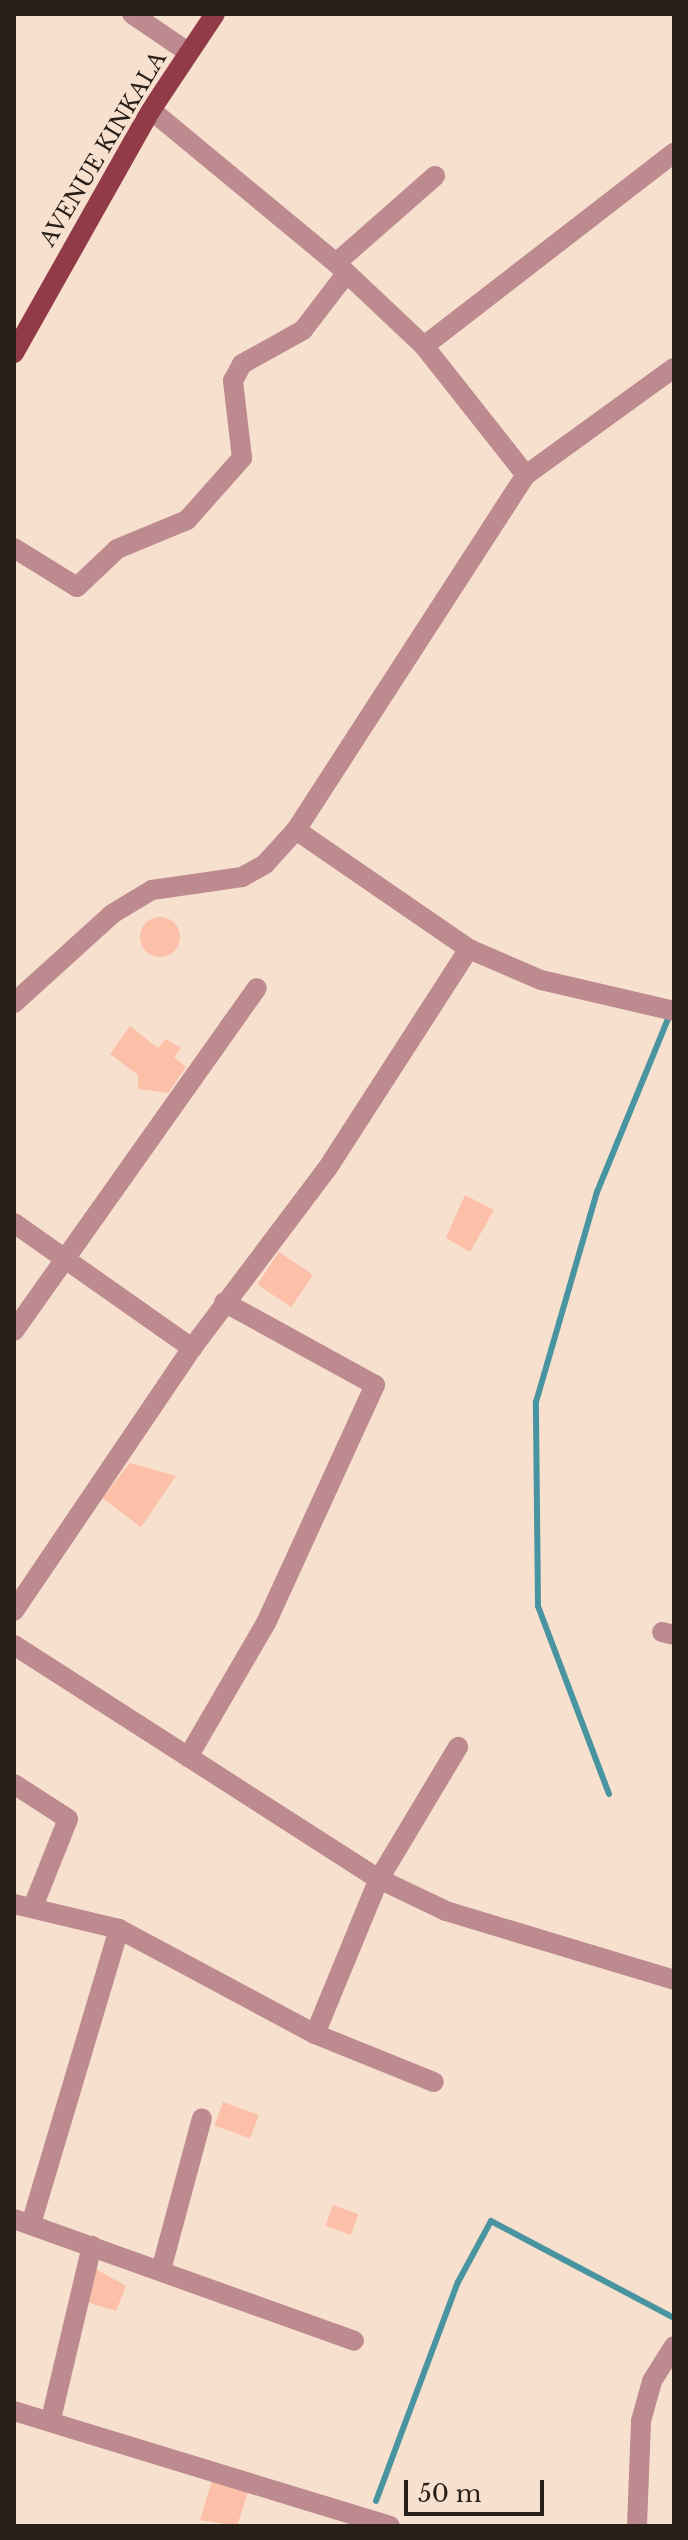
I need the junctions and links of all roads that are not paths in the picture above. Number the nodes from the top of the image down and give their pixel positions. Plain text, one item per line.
1 (132, 14) edge
2 (215, 14) edge
3 (188, 52) junction
4 (151, 110) junction
5 (674, 153) edge
6 (435, 176) dead end
7 (341, 268) junction
8 (424, 346) junction
9 (14, 353) edge
10 (674, 368) edge
11 (526, 475) junction
12 (14, 548) edge
13 (296, 830) junction
14 (469, 949) junction
15 (257, 988) dead end
16 (14, 1003) edge
17 (674, 1011) edge
18 (14, 1223) edge
19 (65, 1255) junction
20 (224, 1302) junction
21 (14, 1331) edge
22 (192, 1348) junction
23 (14, 1611) edge
24 (14, 1645) edge
25 (458, 1747) dead end
26 (188, 1757) junction
27 (14, 1784) edge
28 (379, 1879) junction
29 (24, 1904) edge
30 (119, 1929) junction
31 (674, 1980) edge
32 (315, 2034) junction
33 (434, 2082) dead end
34 (202, 2118) dead end
35 (22, 2222) edge
36 (92, 2246) junction
37 (161, 2270) junction
38 (354, 2341) dead end
39 (674, 2346) edge
40 (14, 2411) edge
41 (51, 2419) junction
42 (390, 2526) edge
43 (637, 2526) edge

1 - 3 street
2 - 3 main road, AVENUE KINKALA
3 - 4 main road, AVENUE KINKALA
4 - 7 street
4 - 9 main road, AVENUE KINKALA
5 - 8 street
6 - 7 street
7 - 8 street
7 - 12 street
8 - 11 street
10 - 11 street
11 - 13 street
13 - 14 street
13 - 16 street
14 - 17 street
14 - 20 street
15 - 19 street
18 - 19 street
19 - 21 street
19 - 22 street
20 - 22 street
20 - 26 street
22 - 23 street
24 - 26 street
25 - 28 street
26 - 28 street
27 - 29 street
28 - 31 street
28 - 32 street
29 - 30 street
30 - 32 street
30 - 35 street
32 - 33 street
34 - 37 street
35 - 36 street
36 - 37 street
36 - 41 street
37 - 38 street
39 - 43 street
40 - 41 street
41 - 42 street

